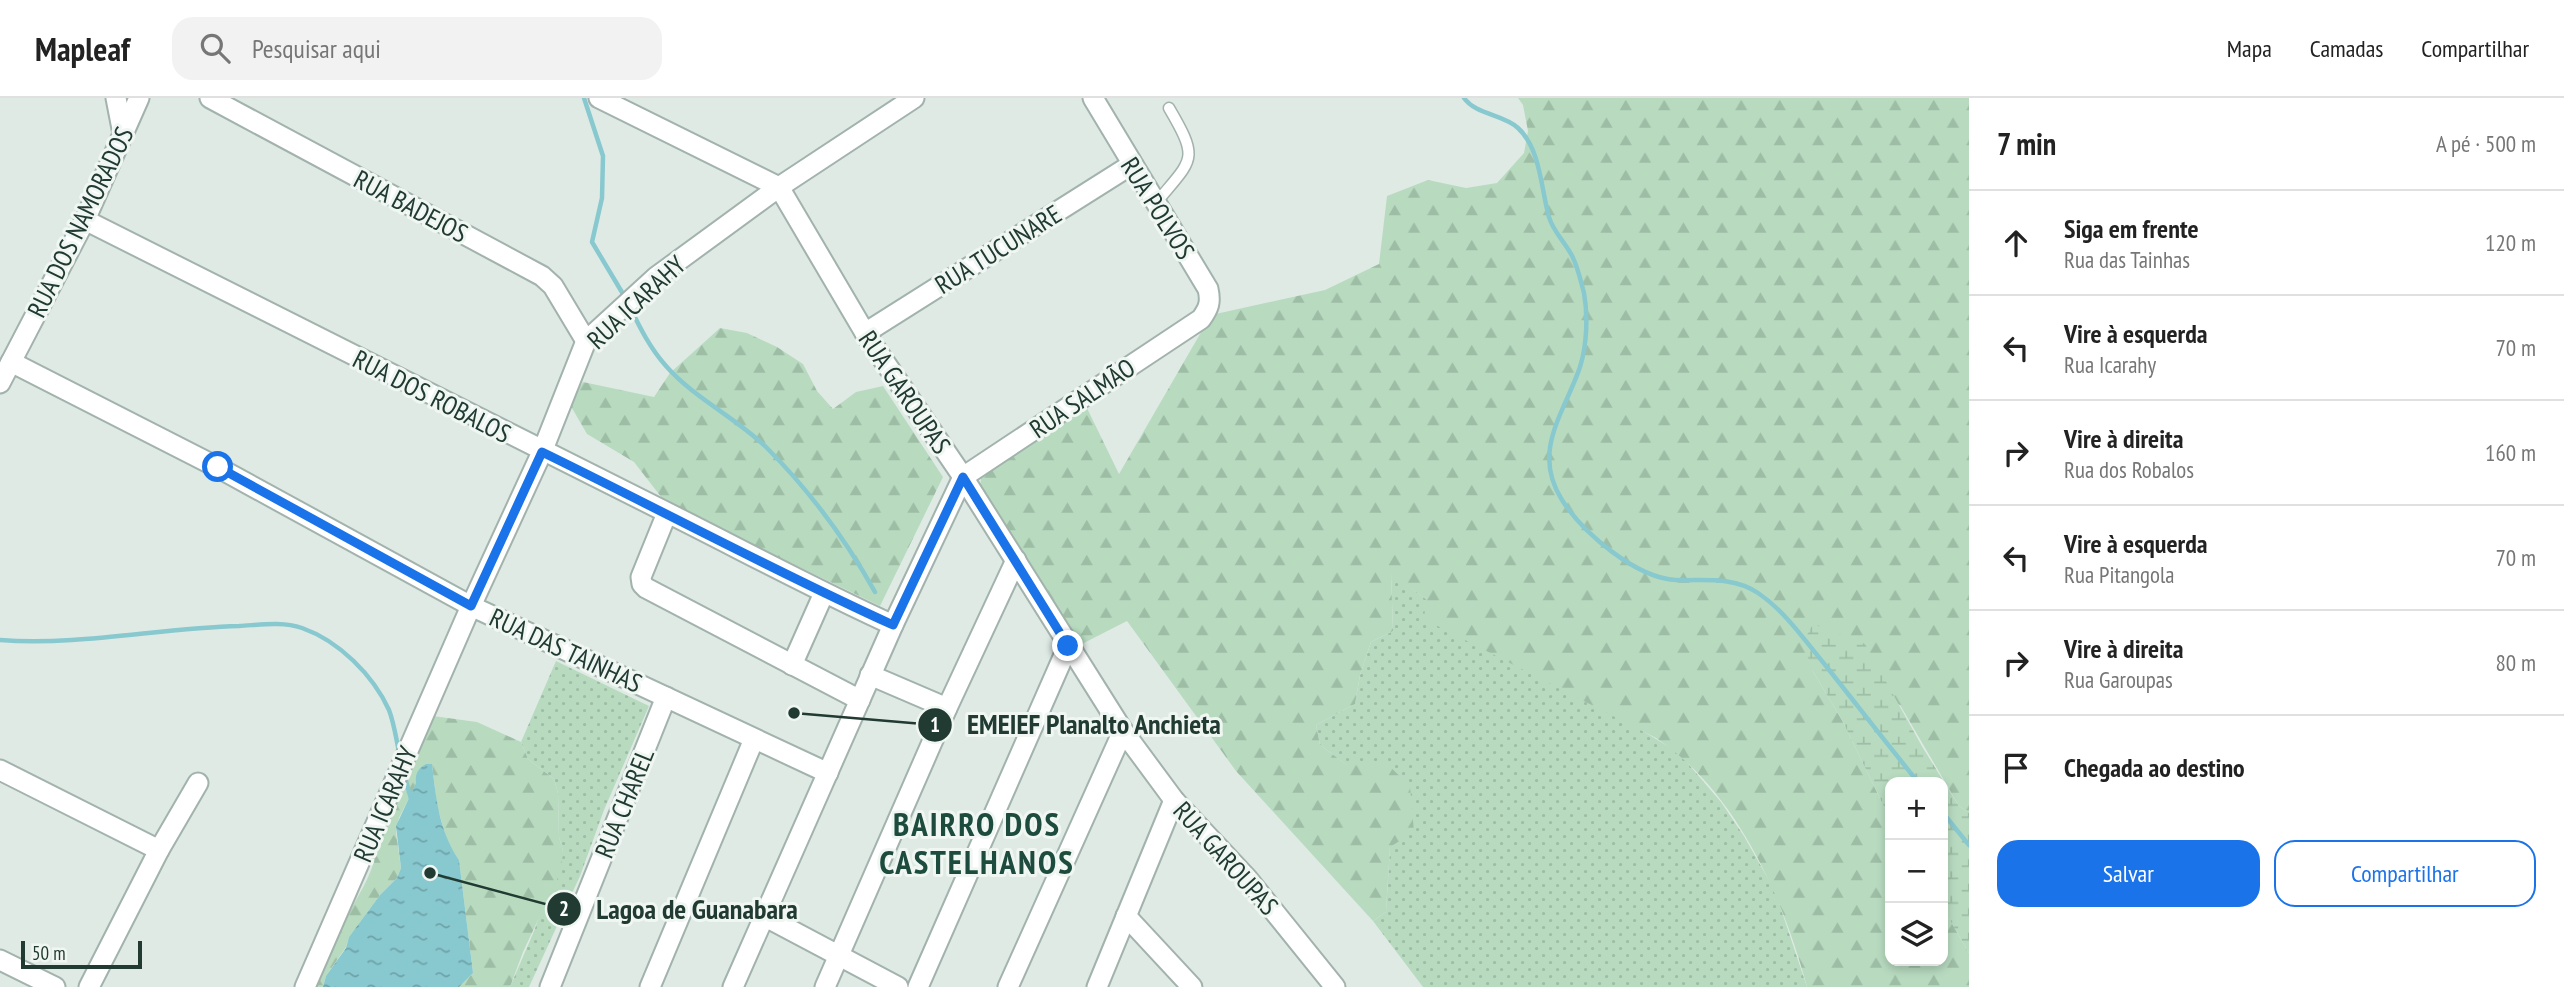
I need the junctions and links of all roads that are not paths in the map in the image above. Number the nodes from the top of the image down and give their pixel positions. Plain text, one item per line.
1 (116, 98) edge
2 (139, 98) edge
3 (210, 98) edge
4 (599, 98) edge
5 (914, 98) edge
6 (1093, 98) edge
7 (1169, 108) dead end
8 (123, 134) junction
9 (1131, 165) junction
10 (779, 187) junction
11 (1155, 203) junction
12 (85, 220) junction
13 (1201, 319) joint
14 (864, 333) junction
15 (586, 341) junction
16 (11, 362) junction
17 (0, 383) edge
18 (542, 452) junction
19 (963, 477) junction
20 (667, 513) junction
21 (1016, 560) junction
22 (824, 593) junction
23 (471, 606) junction
24 (893, 625) junction
25 (1068, 646) junction
26 (792, 665) junction
27 (870, 675) junction
28 (666, 697) junction
29 (859, 700) junction
30 (947, 708) junction
31 (1123, 731) junction
32 (754, 739) junction
33 (0, 770) edge
34 (828, 773) junction
35 (198, 782) dead end
36 (1174, 800) junction
37 (159, 850) junction
38 (764, 916) junction
39 (1126, 916) junction
40 (839, 955) junction
41 (0, 960) edge
42 (55, 987) edge
43 (89, 987) edge
44 (305, 987) edge
45 (550, 987) edge
46 (650, 987) edge
47 (733, 987) edge
48 (825, 987) edge
49 (898, 987) edge
50 (918, 987) edge
51 (1008, 987) edge
52 (1097, 987) edge
53 (1192, 987) edge
54 (1335, 987) edge

1 - 8 street
2 - 8 street, RUA DOS NAMORADOS
3 - 15 street, RUA BADEJOS
4 - 10 street
5 - 10 street, RUA ICARAHY
6 - 9 street, RUA POLVOS
7 - 11 lane
8 - 12 street, RUA DOS NAMORADOS
9 - 11 street, RUA POLVOS
9 - 14 street, RUA TUCUNARE
10 - 14 street, RUA GAROUPAS
10 - 15 street, RUA ICARAHY
11 - 13 street, RUA POLVOS
12 - 16 street, RUA DOS NAMORADOS
12 - 18 street, RUA DOS ROBALOS
13 - 19 street, RUA SALMÃO
14 - 19 street, RUA GAROUPAS
15 - 18 street, RUA ICARAHY
16 - 17 street, RUA DOS NAMORADOS
16 - 23 street, RUA DAS TAINHAS
18 - 20 street, RUA DOS ROBALOS
18 - 23 street, RUA ICARAHY
19 - 21 street, RUA GAROUPAS
19 - 24 street
20 - 22 street, RUA DOS ROBALOS
20 - 26 street
21 - 25 street, RUA GAROUPAS
21 - 30 street
22 - 24 street, RUA DOS ROBALOS
22 - 26 street
23 - 28 street, RUA DAS TAINHAS
23 - 44 street, RUA ICARAHY
24 - 27 street
25 - 31 street, RUA GAROUPAS
25 - 50 street
26 - 29 street
27 - 29 street
27 - 30 street
28 - 32 street, RUA DAS TAINHAS
28 - 45 street, RUA CHAREL
29 - 34 street
30 - 40 street
31 - 36 street, RUA GAROUPAS
31 - 51 street
32 - 34 street, RUA DAS TAINHAS
32 - 46 street
33 - 37 street
34 - 38 street
35 - 37 street
36 - 39 street
36 - 54 street, RUA GAROUPAS
37 - 43 street
38 - 40 street
38 - 47 street
39 - 52 street
39 - 53 street
40 - 48 street
40 - 49 street
41 - 42 street

